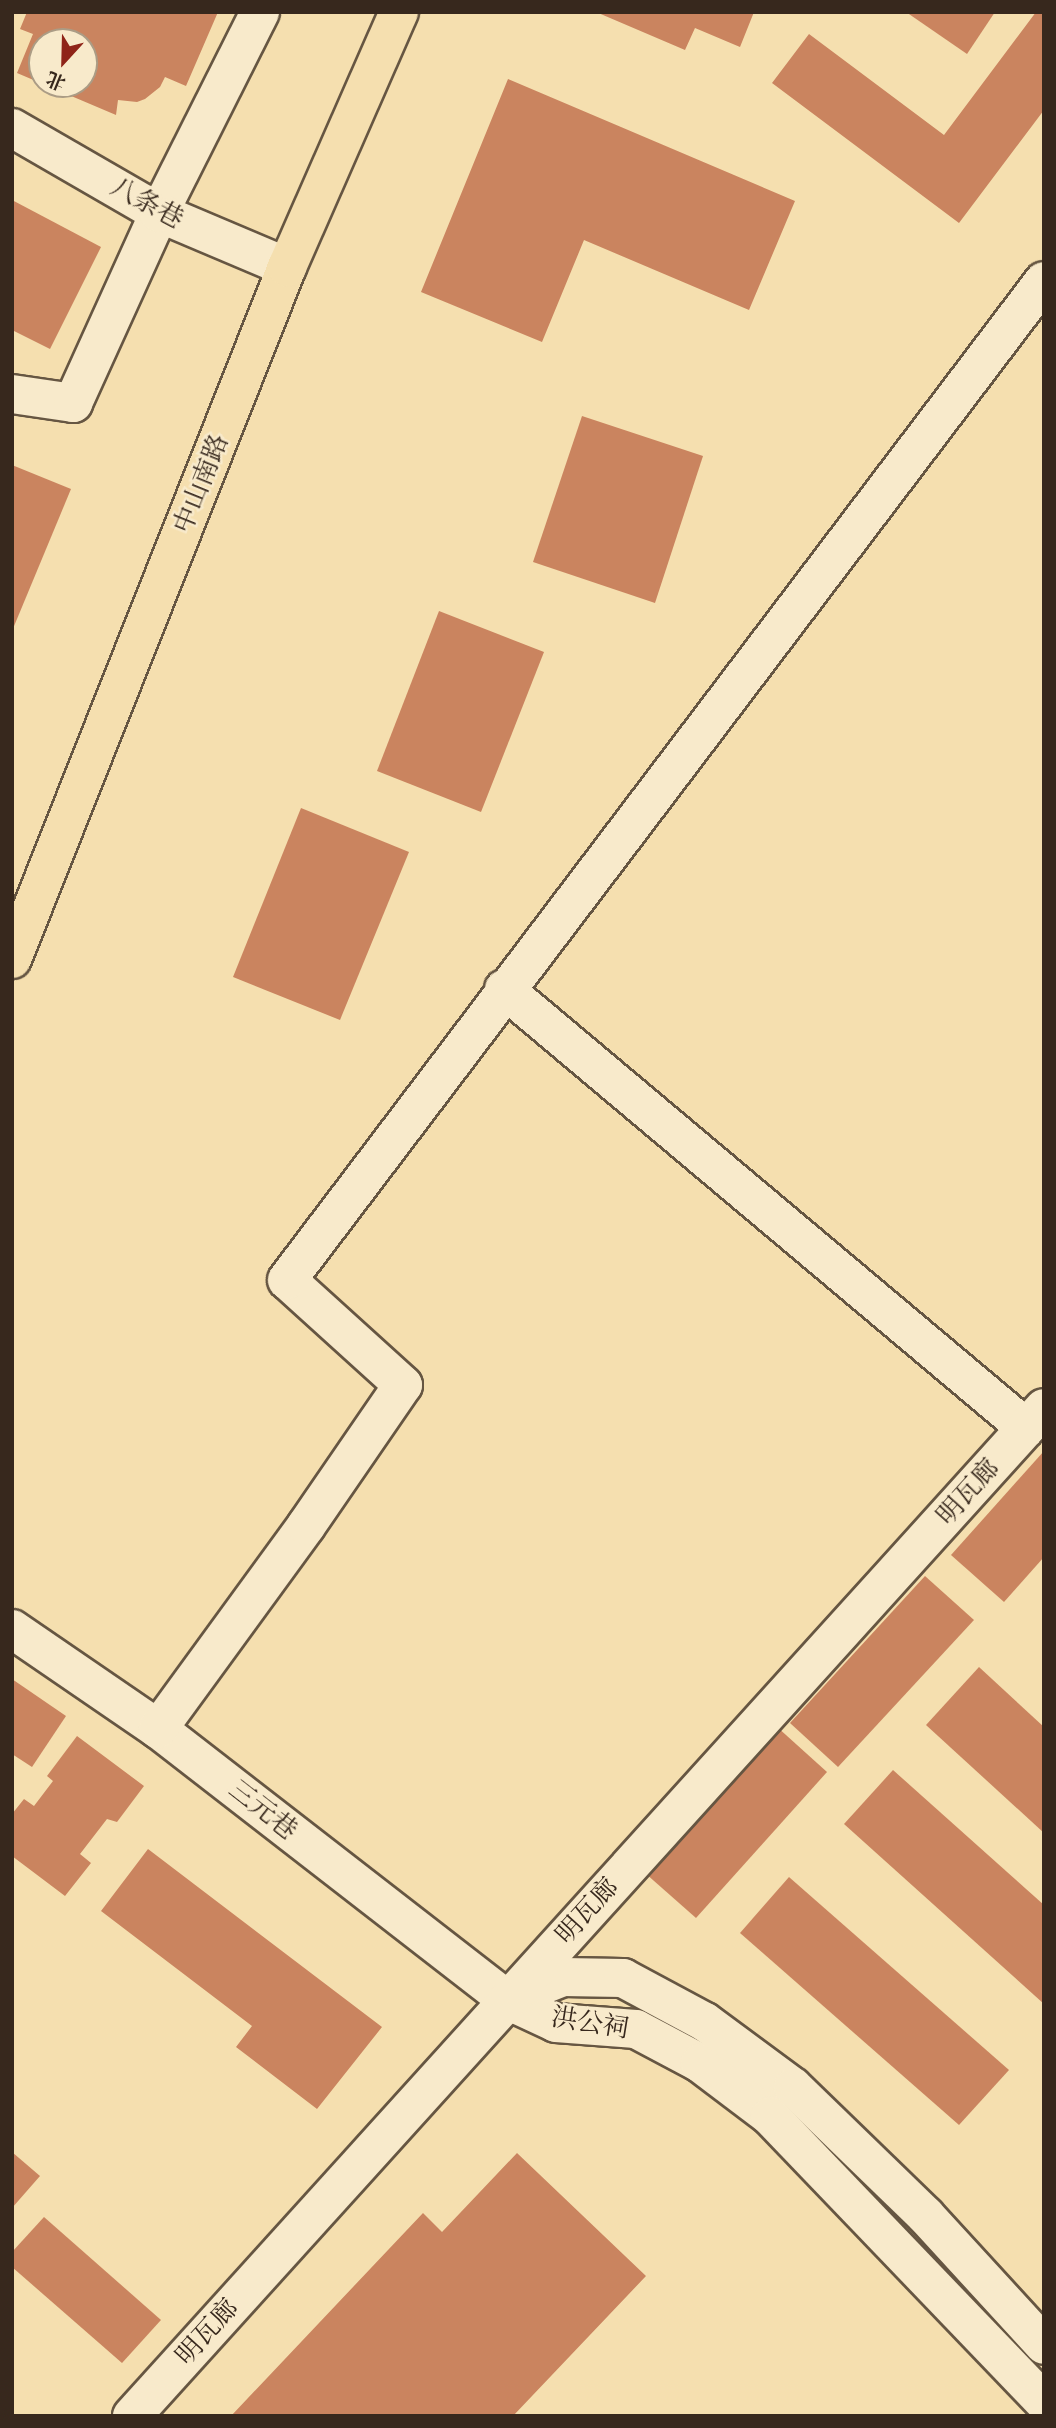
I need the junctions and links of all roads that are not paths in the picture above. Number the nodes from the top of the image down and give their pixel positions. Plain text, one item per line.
1 (260, 12) edge
2 (400, 12) edge
3 (12, 128) edge
4 (159, 213) junction
5 (287, 267) junction
6 (1044, 281) edge
7 (12, 394) edge
8 (12, 958) edge
9 (505, 989) junction
10 (1035, 1418) edge
11 (12, 1629) edge
12 (158, 1729) junction
13 (507, 2000) junction
14 (1044, 2345) edge
15 (1044, 2402) edge
16 (132, 2416) edge

1 - 4 street
2 - 5 street
3 - 4 street, 八条巷
4 - 5 street, 八条巷
4 - 7 street
5 - 8 street
6 - 9 street
9 - 10 street
9 - 12 street
10 - 13 street, 明瓦廊
11 - 12 street, 三元巷
12 - 13 street, 三元巷
13 - 14 street, 洪公祠
13 - 15 street, 洪公祠
13 - 16 street, 明瓦廊

